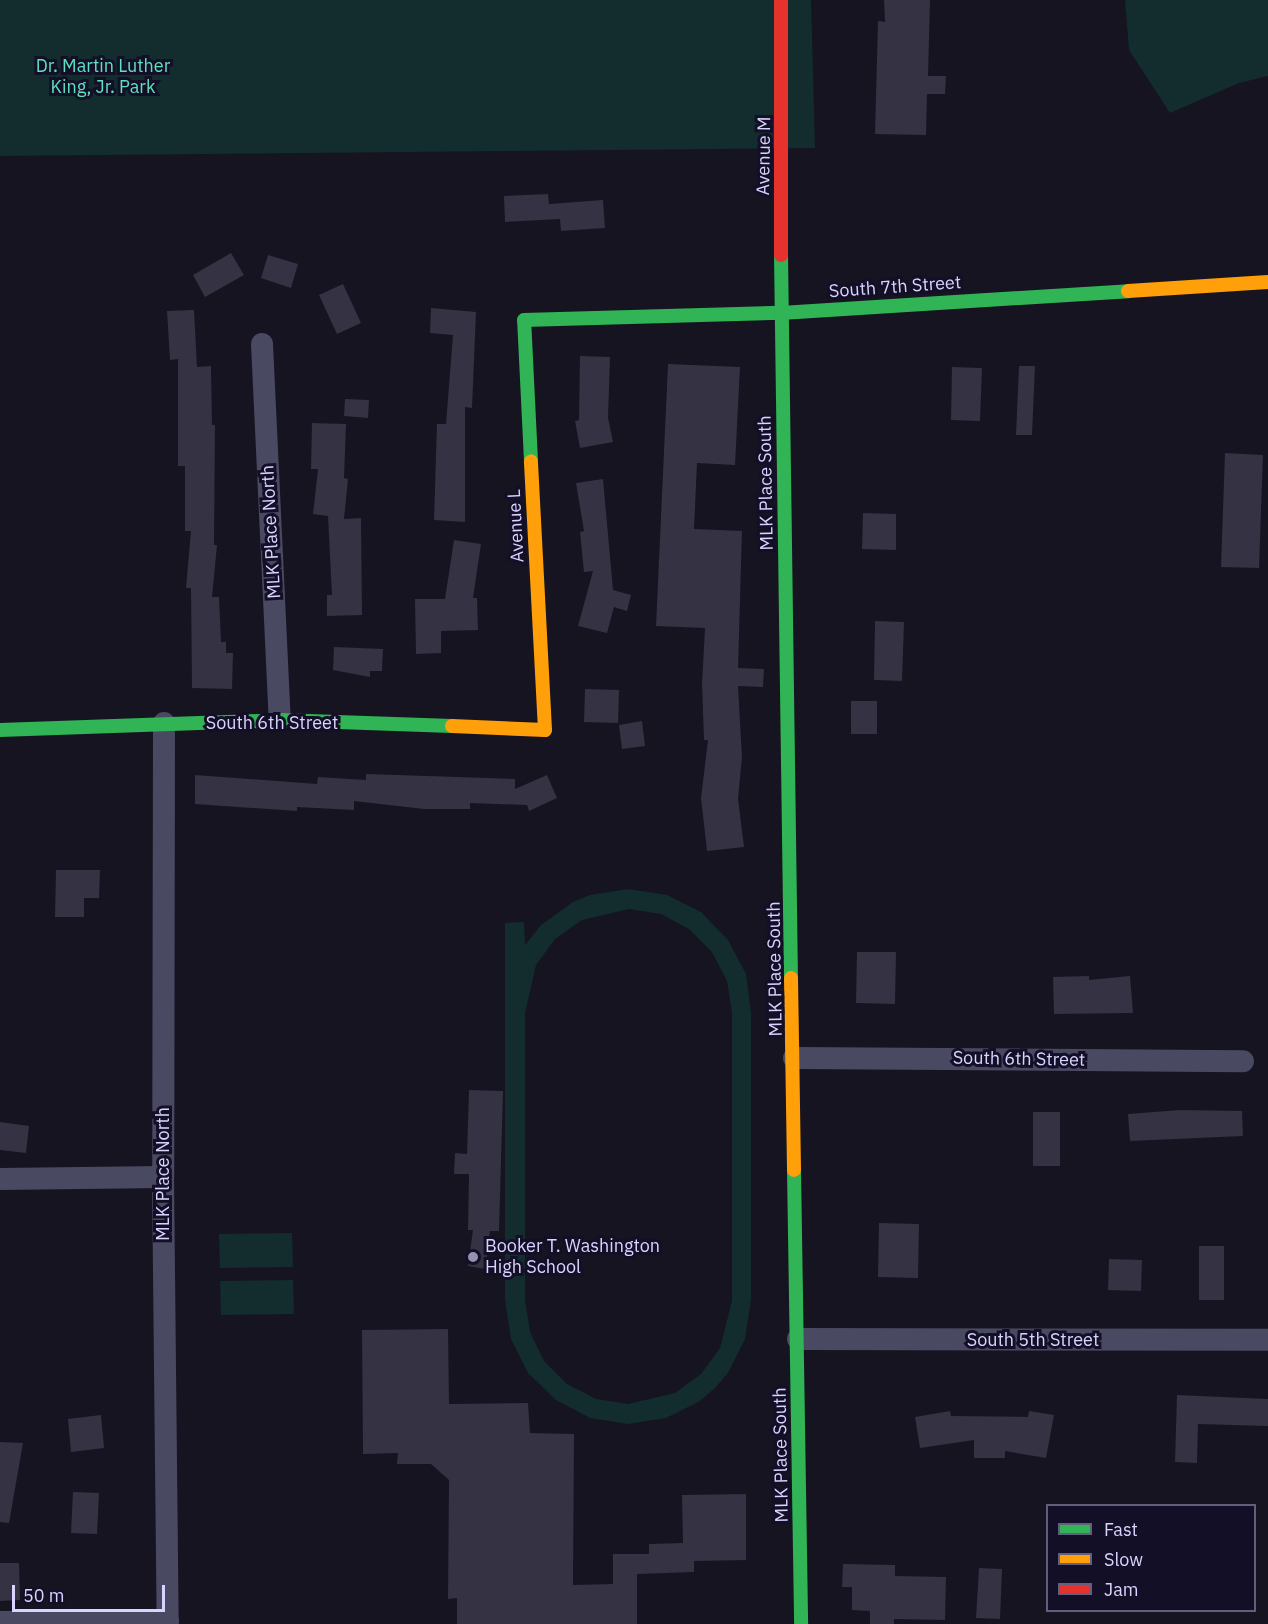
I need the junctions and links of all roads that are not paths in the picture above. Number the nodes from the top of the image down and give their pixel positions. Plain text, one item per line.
1 (781, 0) edge
2 (1268, 282) edge
3 (781, 313) junction
4 (524, 320) joint
5 (262, 344) dead end
6 (280, 720) junction
7 (164, 723) junction
8 (0, 730) edge
9 (545, 730) joint
10 (794, 1058) junction
11 (1243, 1061) dead end
12 (163, 1177) junction
13 (0, 1179) edge
14 (798, 1339) junction
15 (1268, 1340) edge
16 (0, 1622) edge
17 (168, 1622) edge
18 (801, 1624) edge

1 - 3 street, Avenue M
2 - 3 street, South 7th Street
3 - 4 street, South 7th Street
3 - 10 street, MLK Place South
4 - 9 street, Avenue L
5 - 6 street, MLK Place North
6 - 7 street, South 6th Street
6 - 9 street, South 6th Street
7 - 8 street, South 6th Street
7 - 12 street, MLK Place North
10 - 11 street, South 6th Street
10 - 14 street, MLK Place South
12 - 13 street
12 - 17 street, MLK Place North
14 - 15 street, South 5th Street
14 - 18 street, MLK Place South
16 - 17 street

